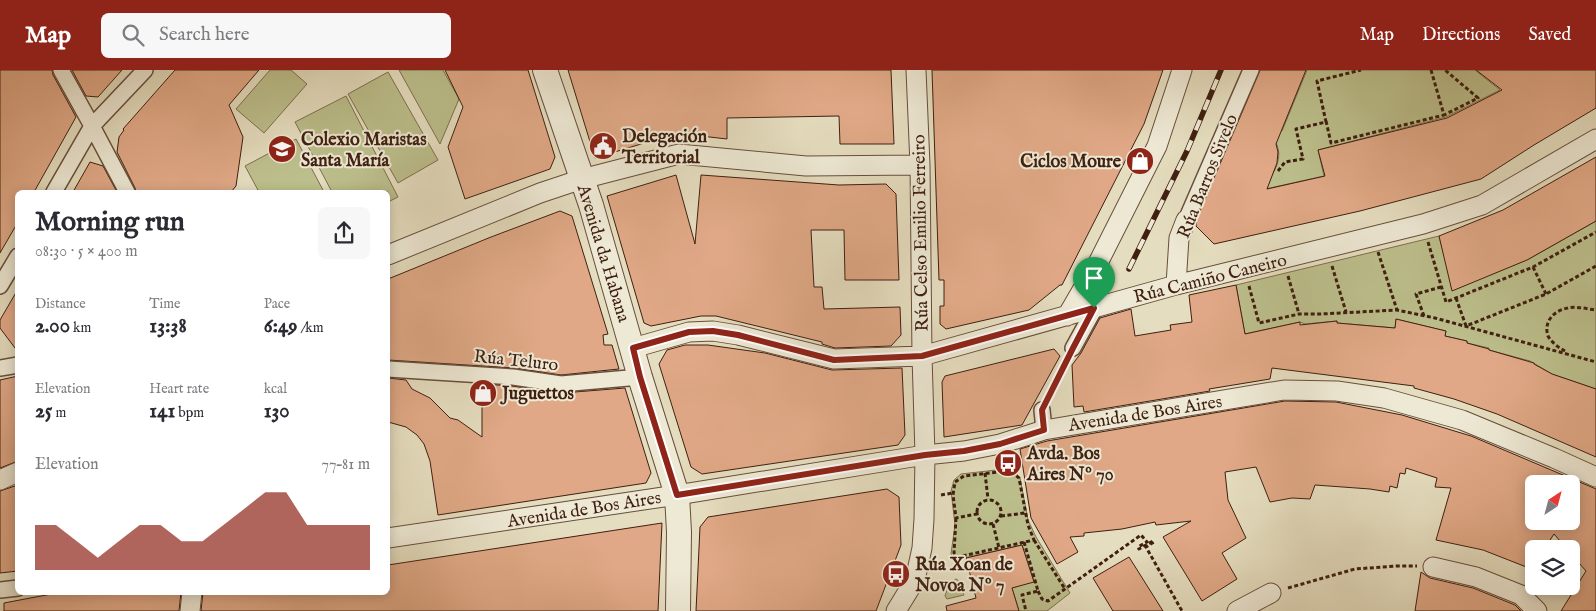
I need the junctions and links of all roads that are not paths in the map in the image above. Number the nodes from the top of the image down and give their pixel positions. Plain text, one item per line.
1 (61, 70) edge
2 (145, 70) edge
3 (545, 70) edge
4 (916, 70) edge
5 (1182, 70) edge
6 (1251, 70) edge
7 (92, 126) junction
8 (1596, 139) edge
9 (920, 165) junction
10 (582, 179) junction
11 (55, 190) edge
12 (126, 190) edge
13 (1186, 220) joint
14 (390, 254) edge
15 (15, 261) edge
16 (1176, 285) junction
17 (0, 286) edge
18 (1094, 308) junction
19 (1067, 316) junction
20 (633, 348) junction
21 (1073, 348) road end
22 (922, 356) junction
23 (15, 366) edge
24 (0, 368) edge
25 (390, 369) edge
26 (640, 377) junction
27 (1042, 410) road end
28 (1044, 430) junction
29 (925, 455) junction
30 (15, 473) edge
31 (1596, 477) edge
32 (0, 480) edge
33 (677, 495) junction
34 (390, 538) edge
35 (1432, 567) road end
36 (15, 588) edge
37 (0, 590) edge
38 (1271, 593) road end
39 (192, 595) edge
40 (190, 611) edge
41 (678, 611) edge
42 (896, 611) edge
43 (1237, 611) edge
44 (1537, 611) edge

1 - 7 street
2 - 7 street
3 - 10 street, Avenida da Habana
4 - 9 street, Rúa Celso Emilio Ferreiro
5 - 19 street
6 - 13 street, Rúa Barros Sivelo
7 - 11 street
7 - 12 street
8 - 16 street, Rúa Camiño Caneiro
9 - 10 street
9 - 22 street, Rúa Celso Emilio Ferreiro
10 - 14 street
10 - 20 street, Avenida da Habana
13 - 16 street, Rúa Barros Sivelo
15 - 17 street
16 - 18 street, Rúa Camiño Caneiro
18 - 19 street, Rúa Camiño Caneiro
18 - 21 street
19 - 22 street, Rúa Camiño Caneiro
20 - 22 street, Rúa Camiño Caneiro
20 - 26 street, Avenida da Habana
22 - 29 street, Rúa Celso Emilio Ferreiro
23 - 24 street
25 - 26 street, Rúa Teluro
26 - 33 street, Avenida da Habana
27 - 28 street
28 - 29 street, Avenida de Bos Aires
28 - 31 street, Avenida de Bos Aires
29 - 33 street, Avenida de Bos Aires
29 - 42 street, Rúa Celso Emilio Ferreiro
30 - 32 street
33 - 34 street, Avenida de Bos Aires
33 - 41 street, Avenida da Habana
35 - 44 street
36 - 37 street
38 - 43 street
39 - 40 street

